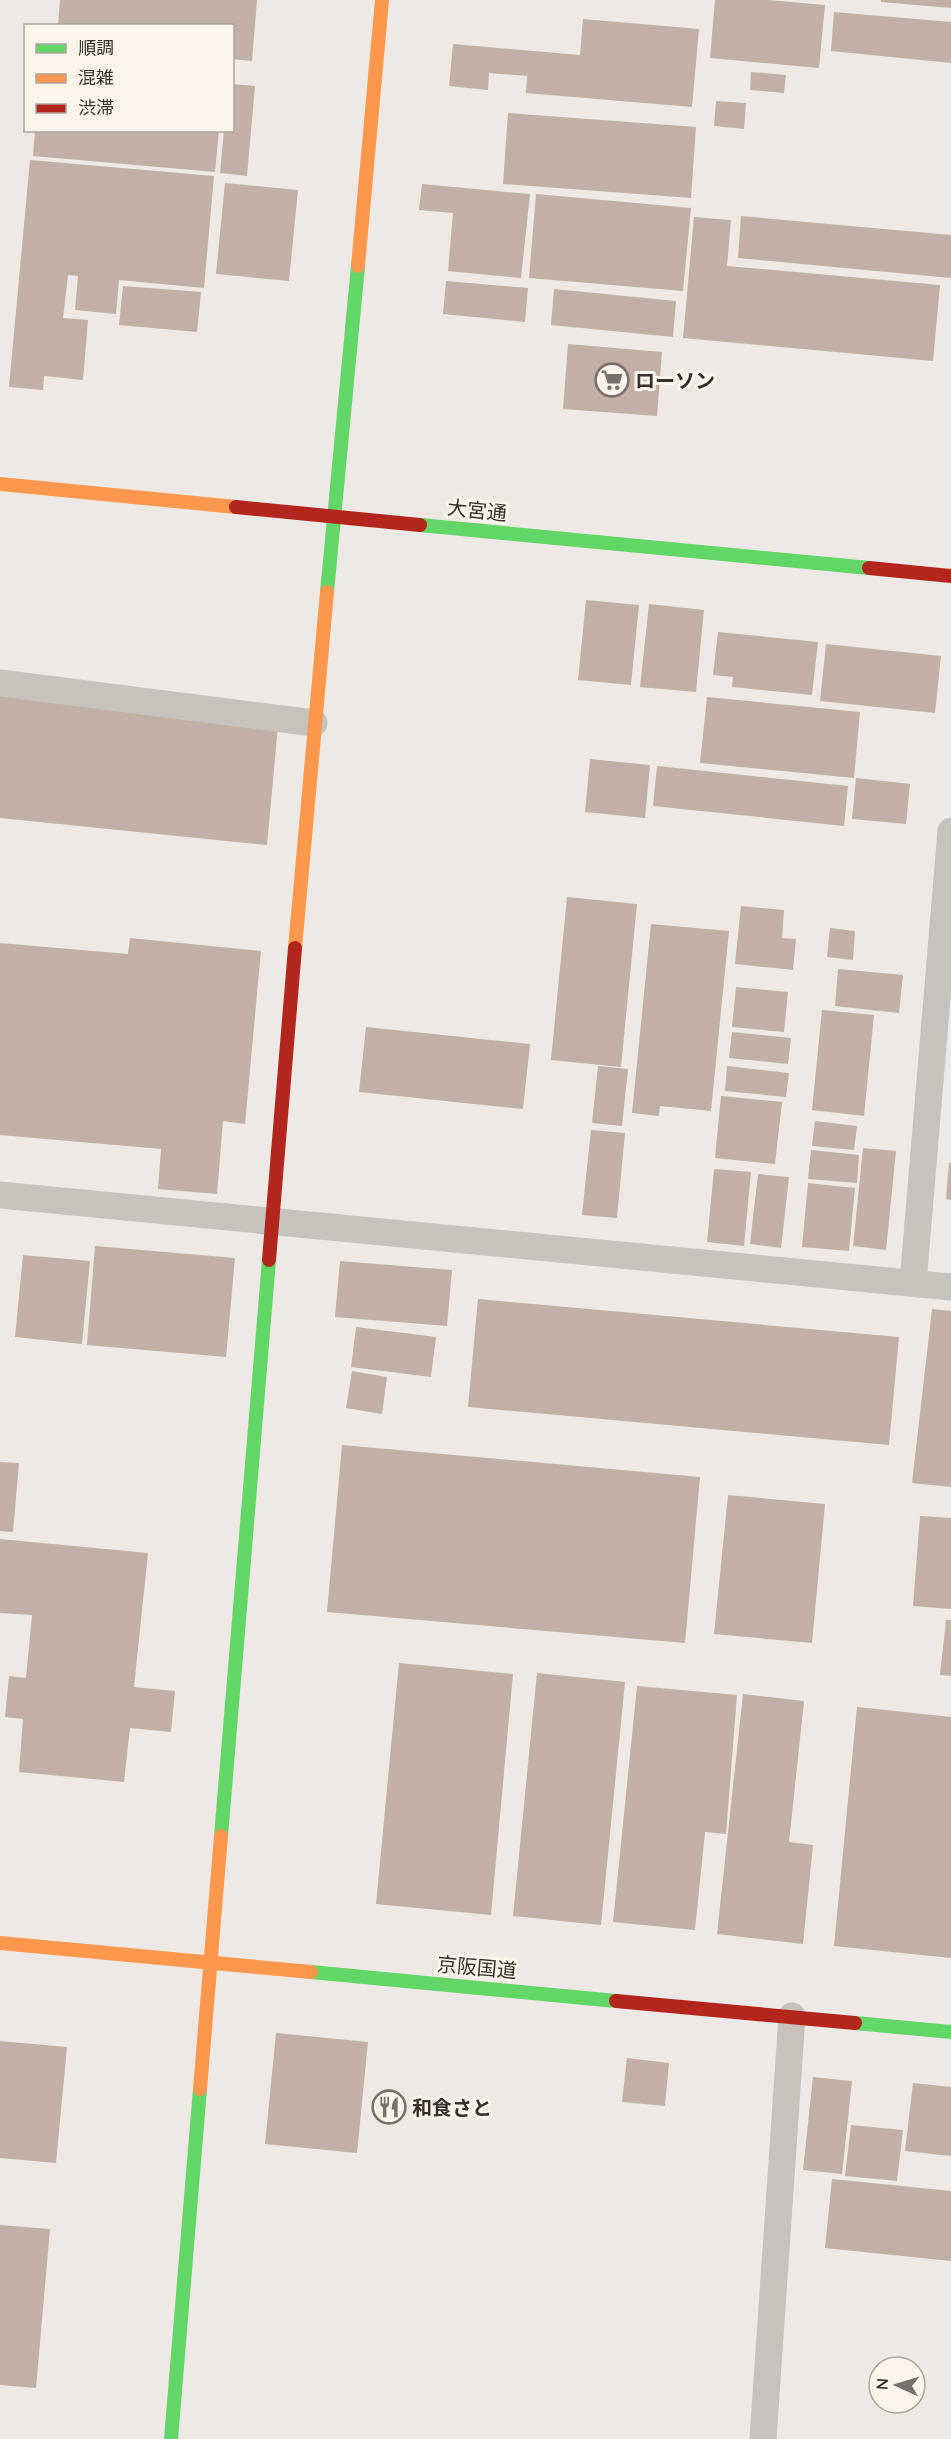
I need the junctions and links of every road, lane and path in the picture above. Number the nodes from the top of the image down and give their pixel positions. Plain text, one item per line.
1 (382, 0) edge
2 (0, 484) edge
3 (335, 516) junction
4 (951, 576) edge
5 (0, 682) edge
6 (314, 723) junction
7 (951, 831) edge
8 (0, 1195) edge
9 (273, 1222) junction
10 (913, 1283) junction
11 (951, 1287) edge
12 (0, 1942) edge
13 (210, 1962) junction
14 (792, 2016) junction
15 (951, 2032) edge
16 (171, 2439) edge
17 (763, 2439) edge

1 - 3 main road
2 - 3 main road, 大宮通
3 - 4 main road, 大宮通
3 - 6 main road
5 - 6 street
6 - 9 main road
7 - 10 street
8 - 9 street
9 - 10 street
9 - 13 main road
10 - 11 street
12 - 13 main road, 京阪国道
13 - 14 main road, 京阪国道
13 - 16 main road
14 - 15 main road, 京阪国道
14 - 17 street

